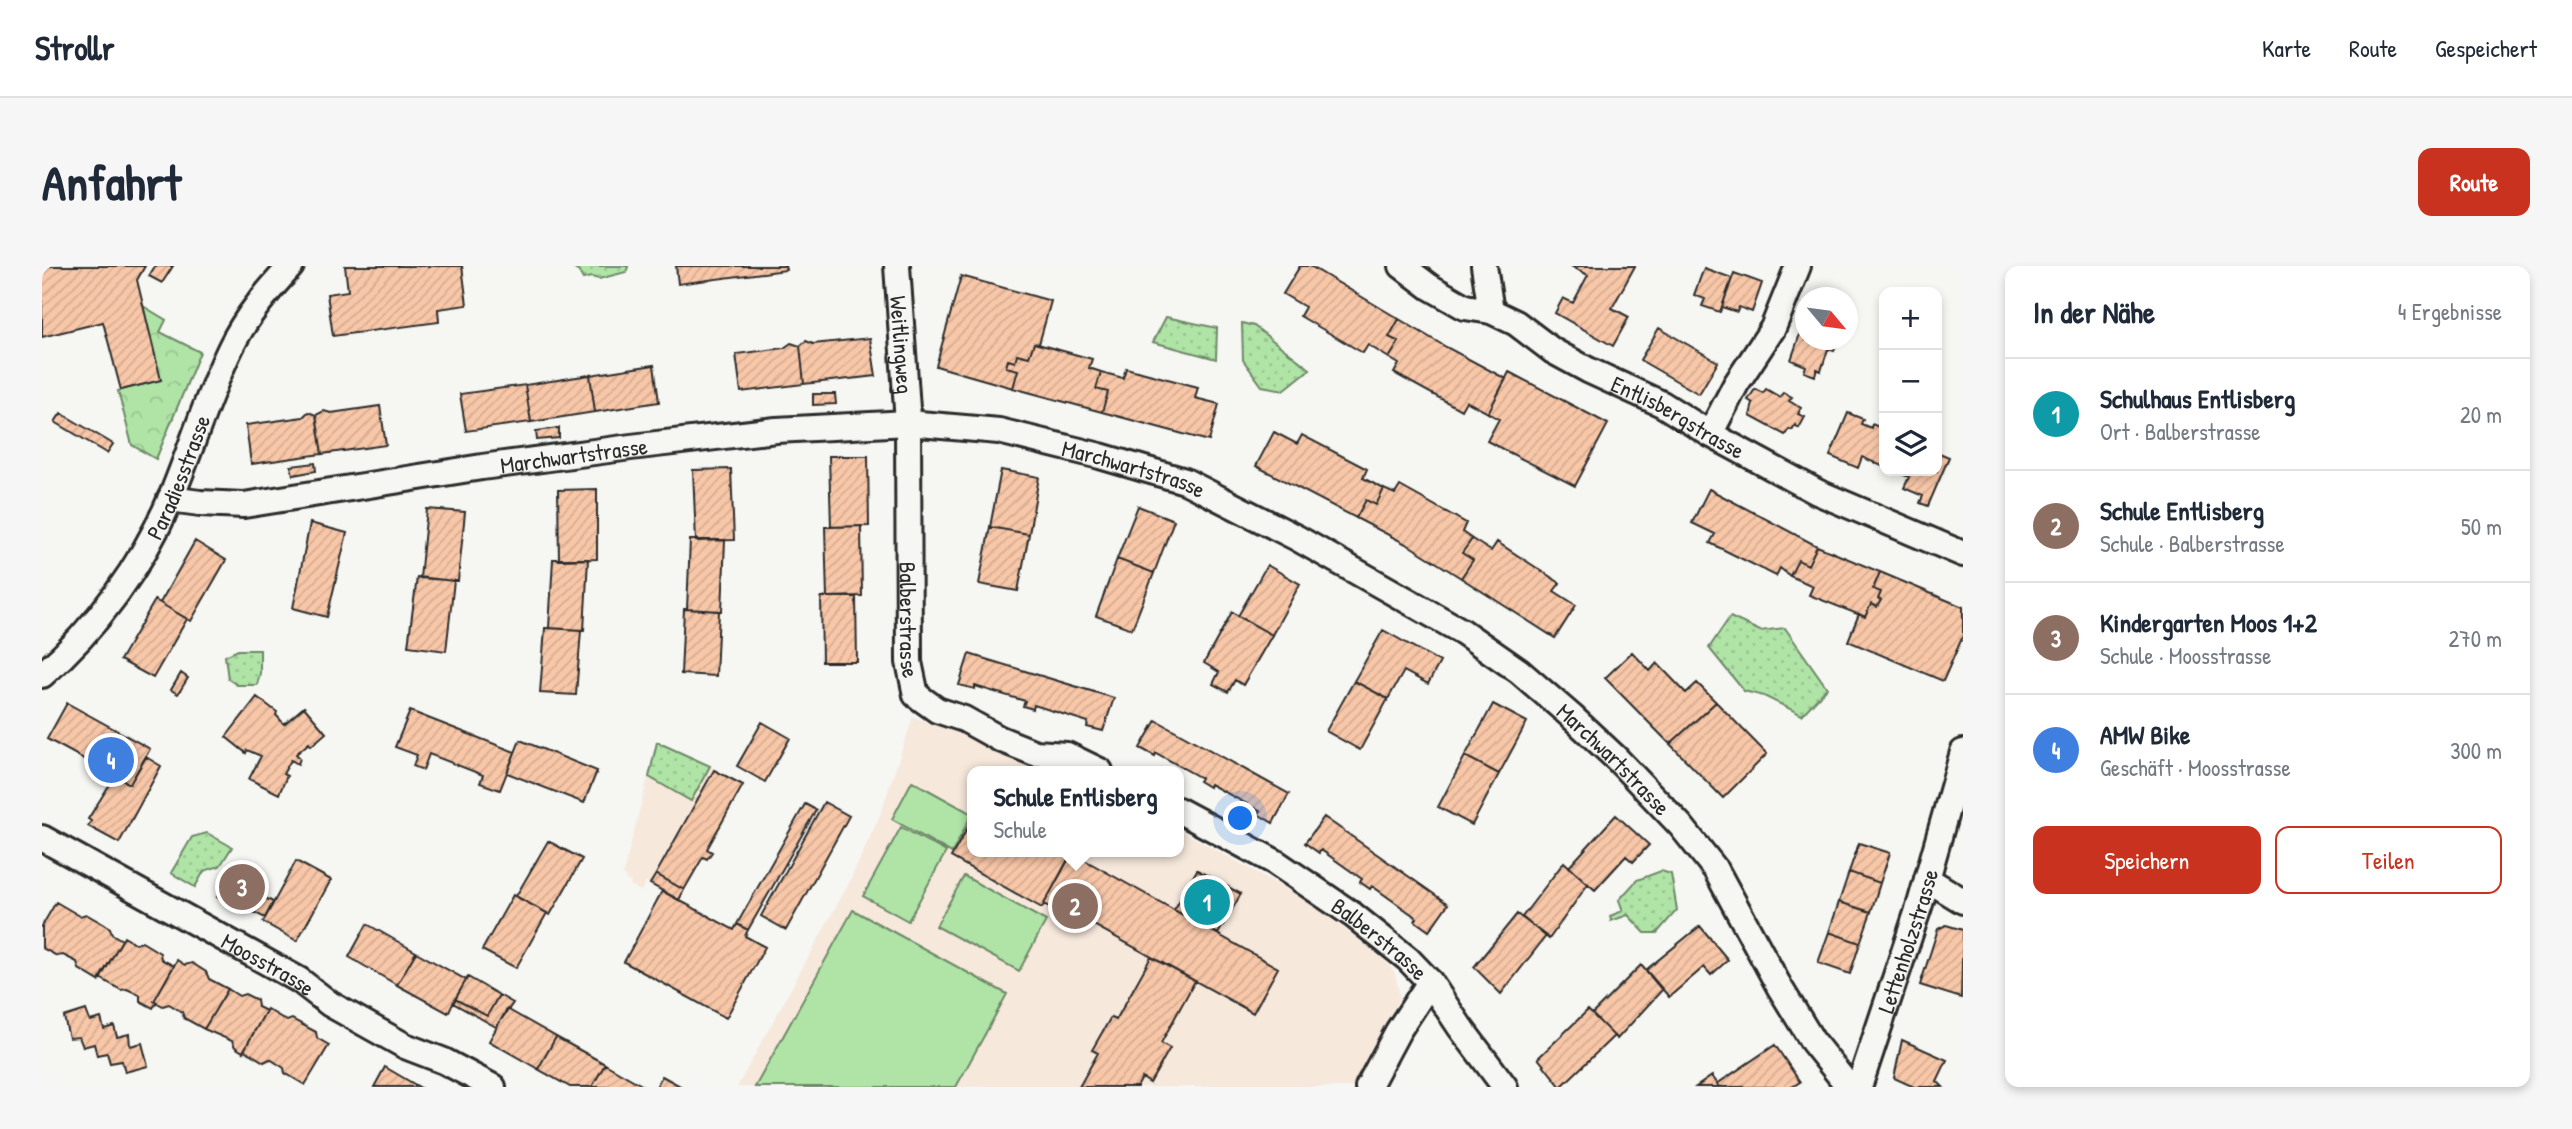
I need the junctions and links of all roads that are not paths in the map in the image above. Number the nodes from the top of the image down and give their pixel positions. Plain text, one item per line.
1 (291, 266) edge
2 (897, 266) edge
3 (1402, 266) edge
4 (1485, 266) edge
5 (1798, 266) edge
6 (1491, 311) junction
7 (908, 424) junction
8 (1710, 434) junction
9 (170, 499) junction
10 (1963, 554) edge
11 (42, 675) edge
12 (1963, 752) edge
13 (1090, 766) edge
14 (1184, 813) edge
15 (42, 838) edge
16 (1927, 879) junction
17 (1963, 901) edge
18 (1430, 982) junction
19 (493, 1087) edge
20 (1368, 1087) edge
21 (1505, 1087) edge
22 (1849, 1087) edge
23 (1859, 1087) edge

1 - 9 street, Paradiesstrasse
2 - 7 street, Weitlingweg
3 - 6 street, Entlisbergstrasse
4 - 6 street
5 - 8 street
6 - 8 street, Entlisbergstrasse
7 - 9 street, Marchwartstrasse
7 - 13 street, Balberstrasse
7 - 22 street, Marchwartstrasse
8 - 10 street, Entlisbergstrasse
9 - 11 street, Paradiesstrasse
12 - 16 street, Lettenholzstrasse
14 - 18 street, Balberstrasse
15 - 19 street, Moosstrasse
16 - 17 street
16 - 23 street, Lettenholzstrasse
18 - 20 street
18 - 21 street, Balberstrasse

